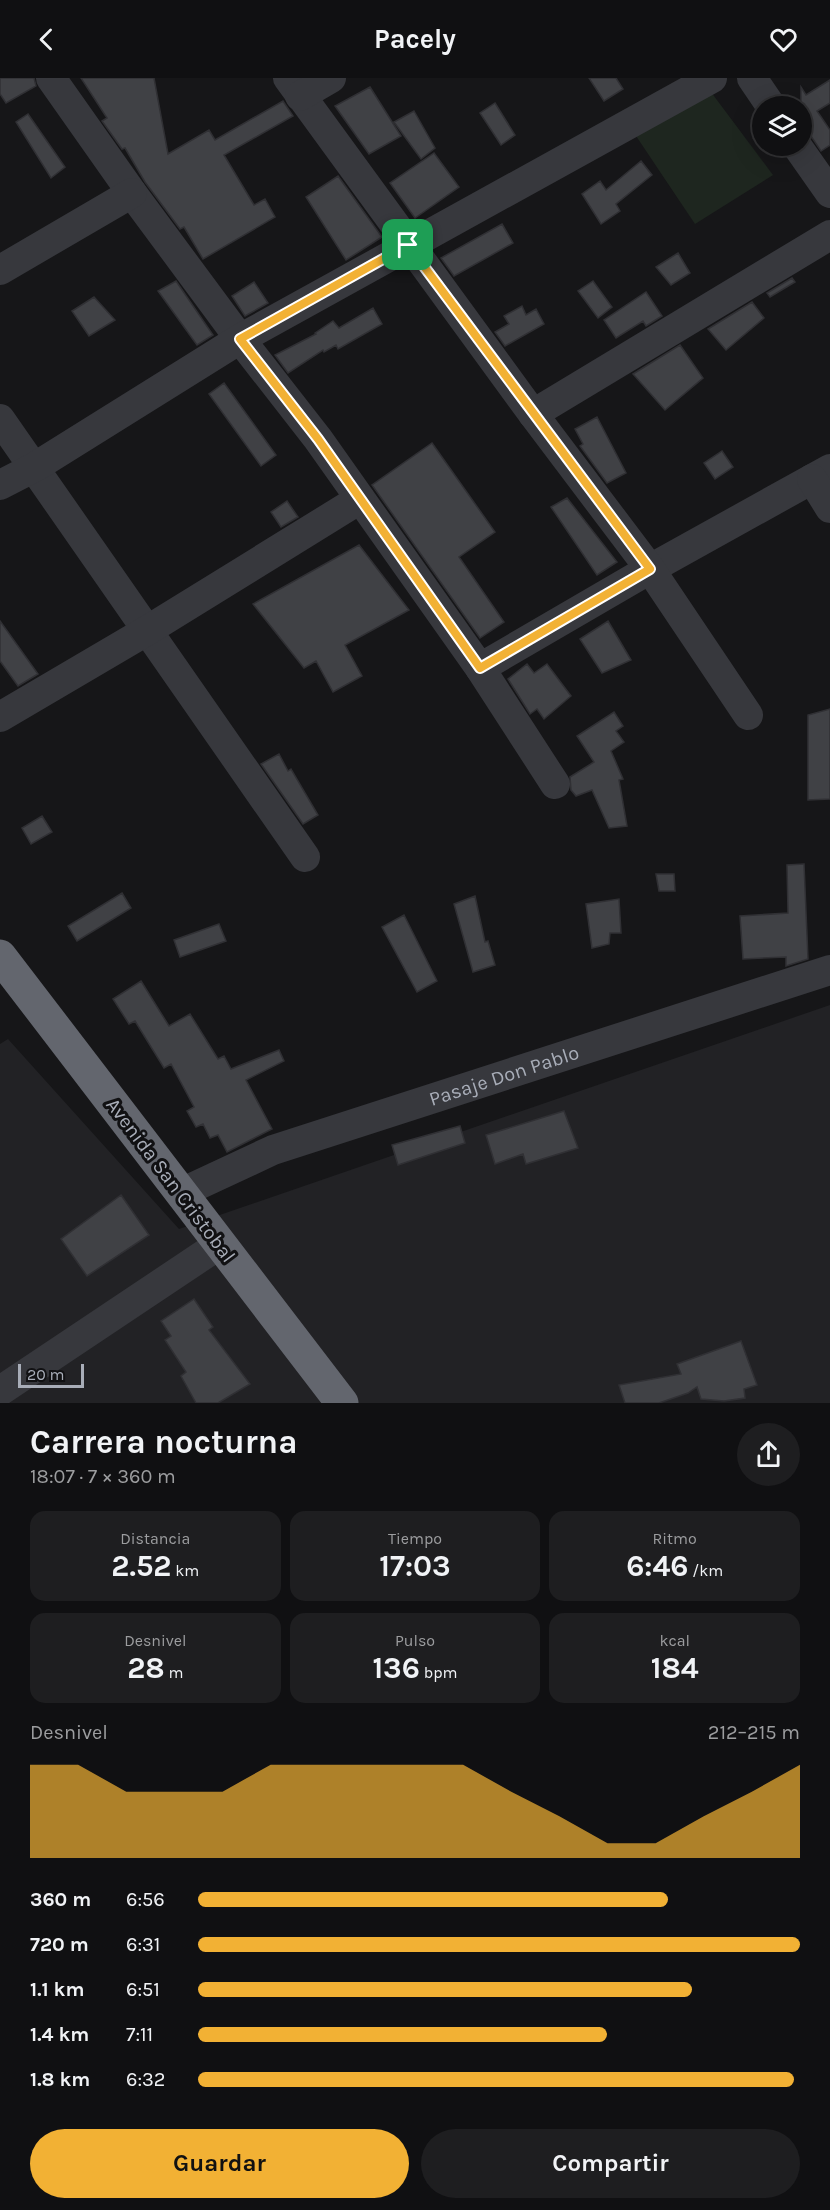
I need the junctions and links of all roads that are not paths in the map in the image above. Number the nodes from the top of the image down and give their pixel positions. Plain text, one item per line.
1 (51, 78) edge
2 (331, 78) edge
3 (712, 78) edge
4 (752, 78) edge
5 (294, 87) edge
6 (764, 96) edge
7 (804, 156) edge
8 (830, 193) edge
9 (132, 194) junction
10 (830, 235) edge
11 (408, 245) junction
12 (0, 270) edge
13 (240, 339) junction
14 (533, 414) junction
15 (0, 419) edge
16 (35, 468) junction
17 (821, 474) edge
18 (0, 485) edge
19 (360, 499) junction
20 (830, 508) edge
21 (650, 569) junction
22 (148, 630) junction
23 (480, 668) junction
24 (748, 716) dead end
25 (0, 717) edge
26 (555, 784) dead end
27 (306, 857) dead end
28 (4, 969) edge
29 (830, 970) edge
30 (183, 1192) junction
31 (220, 1244) junction
32 (0, 1391) edge
33 (342, 1403) edge

1 - 9 street
2 - 5 street
3 - 11 street
4 - 6 street
5 - 11 street
7 - 8 street
9 - 12 street
9 - 13 street
10 - 14 street
11 - 13 street
11 - 14 street
13 - 16 street
13 - 19 street
14 - 21 street
15 - 16 street
16 - 18 street
16 - 22 street
17 - 20 street
17 - 21 street
19 - 22 street
19 - 23 street
21 - 23 street
21 - 24 street
22 - 25 street
22 - 27 street
23 - 26 street
28 - 30 highway, Avenida San Cristobal
29 - 30 street, Pasaje Don Pablo
30 - 31 highway, Avenida San Cristobal
31 - 32 street
31 - 33 highway, Avenida San Cristobal

